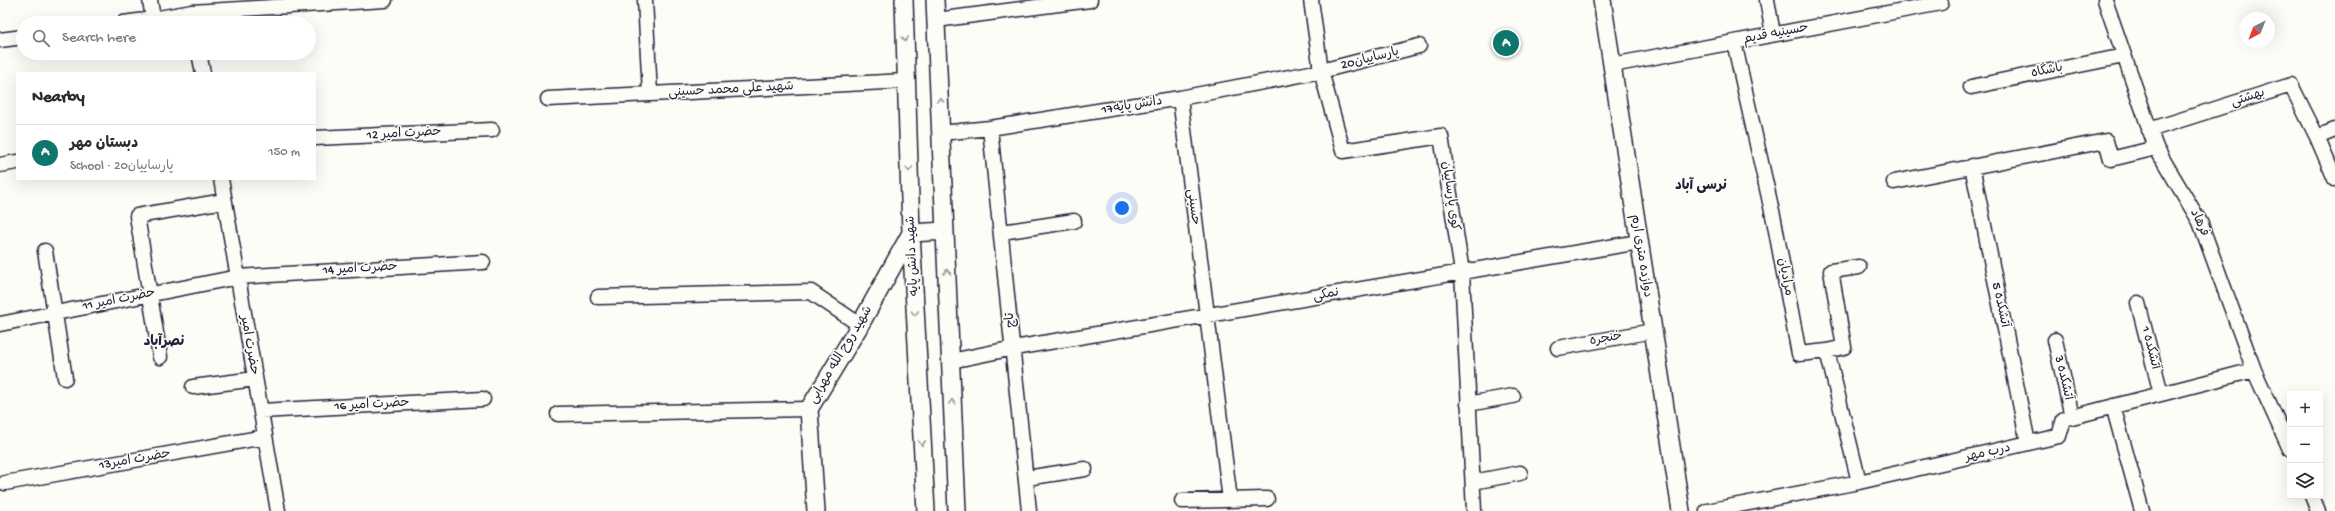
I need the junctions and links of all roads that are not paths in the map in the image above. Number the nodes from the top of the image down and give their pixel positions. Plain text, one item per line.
1 (150, 0) edge
2 (385, 0) edge
3 (645, 0) edge
4 (904, 0) edge
5 (935, 0) edge
6 (1090, 0) edge
7 (1311, 0) edge
8 (1602, 0) edge
9 (1767, 0) edge
10 (2106, 0) edge
11 (1941, 1) edge
12 (153, 16) edge
13 (214, 16) edge
14 (936, 20) junction
15 (1773, 34) junction
16 (16, 38) edge
17 (0, 40) edge
18 (1734, 42) junction
19 (1419, 46) dead end
20 (2124, 56) junction
21 (200, 60) edge
22 (1612, 65) junction
23 (1321, 71) junction
24 (203, 72) edge
25 (906, 81) junction
26 (1971, 87) dead end
27 (650, 94) junction
28 (1180, 98) junction
29 (548, 99) dead end
30 (990, 128) junction
31 (492, 130) dead end
32 (2149, 130) junction
33 (2335, 130) edge
34 (941, 132) junction
35 (2317, 137) junction
36 (316, 138) edge
37 (2156, 148) junction
38 (16, 162) edge
39 (0, 165) edge
40 (1972, 166) junction
41 (221, 180) edge
42 (2335, 180) edge
43 (1894, 182) dead end
44 (224, 201) junction
45 (1074, 221) dead end
46 (945, 231) junction
47 (1002, 232) junction
48 (911, 233) junction
49 (1639, 242) junction
50 (45, 251) dead end
51 (483, 262) dead end
52 (1859, 267) dead end
53 (1462, 272) junction
54 (238, 277) junction
55 (151, 294) junction
56 (598, 298) dead end
57 (2138, 302) dead end
58 (55, 313) junction
59 (1206, 315) junction
60 (0, 324) edge
61 (860, 325) junction
62 (1653, 331) junction
63 (2054, 340) dead end
64 (1014, 348) junction
65 (1558, 348) dead end
66 (1827, 351) junction
67 (160, 357) dead end
68 (951, 361) junction
69 (2254, 370) junction
70 (65, 378) dead end
71 (255, 379) junction
72 (193, 387) dead end
73 (2161, 394) junction
74 (1513, 396) dead end
75 (483, 399) dead end
76 (1468, 404) junction
77 (2113, 406) junction
78 (809, 409) junction
79 (261, 411) junction
80 (558, 414) dead end
81 (2072, 417) junction
82 (265, 436) junction
83 (2287, 442) edge
84 (2028, 444) junction
85 (1085, 469) dead end
86 (1520, 473) dead end
87 (1026, 478) junction
88 (1473, 482) junction
89 (1859, 482) junction
90 (5, 483) dead end
91 (1267, 499) dead end
92 (2313, 499) edge
93 (1230, 500) junction
94 (1182, 501) dead end
95 (278, 511) edge
96 (816, 511) edge
97 (926, 511) edge
98 (957, 511) edge
99 (1028, 511) edge
100 (1474, 511) edge
101 (1681, 511) edge
102 (1707, 511) edge
103 (2142, 511) edge
104 (2318, 511) edge

1 - 12 street
2 - 13 street
3 - 27 street, شهید علی محمد حسینی
4 -> 25 street, شهید دانش پایه
5 - 14 street
6 - 14 street
7 - 23 street, کوی پارساییان
8 - 22 street, دوازده متری ارم
9 - 15 street
10 - 20 street, فرهاد
11 - 15 street, حسینیه قدیم
34 -> 14 street
15 - 18 street, حسینیه قدیم
16 - 17 street
18 - 22 street, حسینیه قدیم
18 - 66 street, مرادیان
19 - 23 street, پارساییان20
20 - 26 street, باشگاه
20 - 32 street, فرهاد
21 - 24 street
22 - 49 street, دوازده متری ارم
23 - 28 street, دانش پایه17
23 - 53 street, کوی پارساییان
25 - 27 street, شهید علی محمد حسینی
25 -> 48 street, شهید دانش پایه
27 - 29 street
28 - 30 street, دانش پایه17
28 - 59 street, حسینی
30 - 34 street, دانش پایه17
30 - 47 street, تاچ
31 - 36 street, حضرت امیر 12
32 - 35 street, بهشتی
32 - 37 street, فرهاد
33 - 35 street
34 - 46 street
35 - 42 street, بهشتی
37 - 40 street
37 - 69 street, فرهاد
38 - 39 street
40 - 43 street
40 - 84 street, آتشکده 5
41 - 44 street, حضرت امیر
44 - 54 street, حضرت امیر
44 - 55 street
45 - 47 street
46 - 48 street
68 -> 46 street
47 - 64 street, تاچ
48 - 61 street, شهید روح الله مهرابی
48 -> 97 street, شهید دانش پایه
49 - 53 street, نمکی
49 - 62 street, دوازده متری ارم
50 - 58 street
51 - 54 street, حضرت امیر 14
52 - 66 street
53 - 59 street, نمکی
53 - 76 street, کوی پارساییان
54 - 55 street, حضرت امیر 11
54 - 71 street, حضرت امیر
55 - 58 street, حضرت امیر 11
55 - 67 street
56 - 61 street
57 - 73 street, آتشکده 1
58 - 60 street, حضرت امیر 11
58 - 70 street
59 - 64 street, نمکی
59 - 93 street, حسینی
61 - 78 street, شهید روح الله مهرابی
62 - 65 street, خنجره
62 - 101 street, دوازده متری ارم
63 - 81 street, آتشکده 3
64 - 68 street, نمکی
64 - 87 street, تاچ
66 - 89 street
98 -> 68 street
69 - 73 street
69 - 83 street, فرهاد
71 - 72 street
71 - 79 street, حضرت امیر
73 - 77 street
74 - 76 street
75 - 79 street, حضرت امیر 16
76 - 88 street, کوی پارساییان
77 - 81 street
77 - 103 street
78 - 80 street
78 - 96 street, شهید روح الله مهرابی
79 - 82 street, حضرت امیر
81 - 84 street, درب مهر
82 - 90 street, حضرت امیر13
82 - 95 street, حضرت امیر
84 - 89 street, درب مهر
85 - 87 street
86 - 88 street
87 - 99 street, تاچ
88 - 100 street, کوی پارساییان
89 - 102 street, درب مهر
91 - 93 street
92 - 104 street
93 - 94 street

